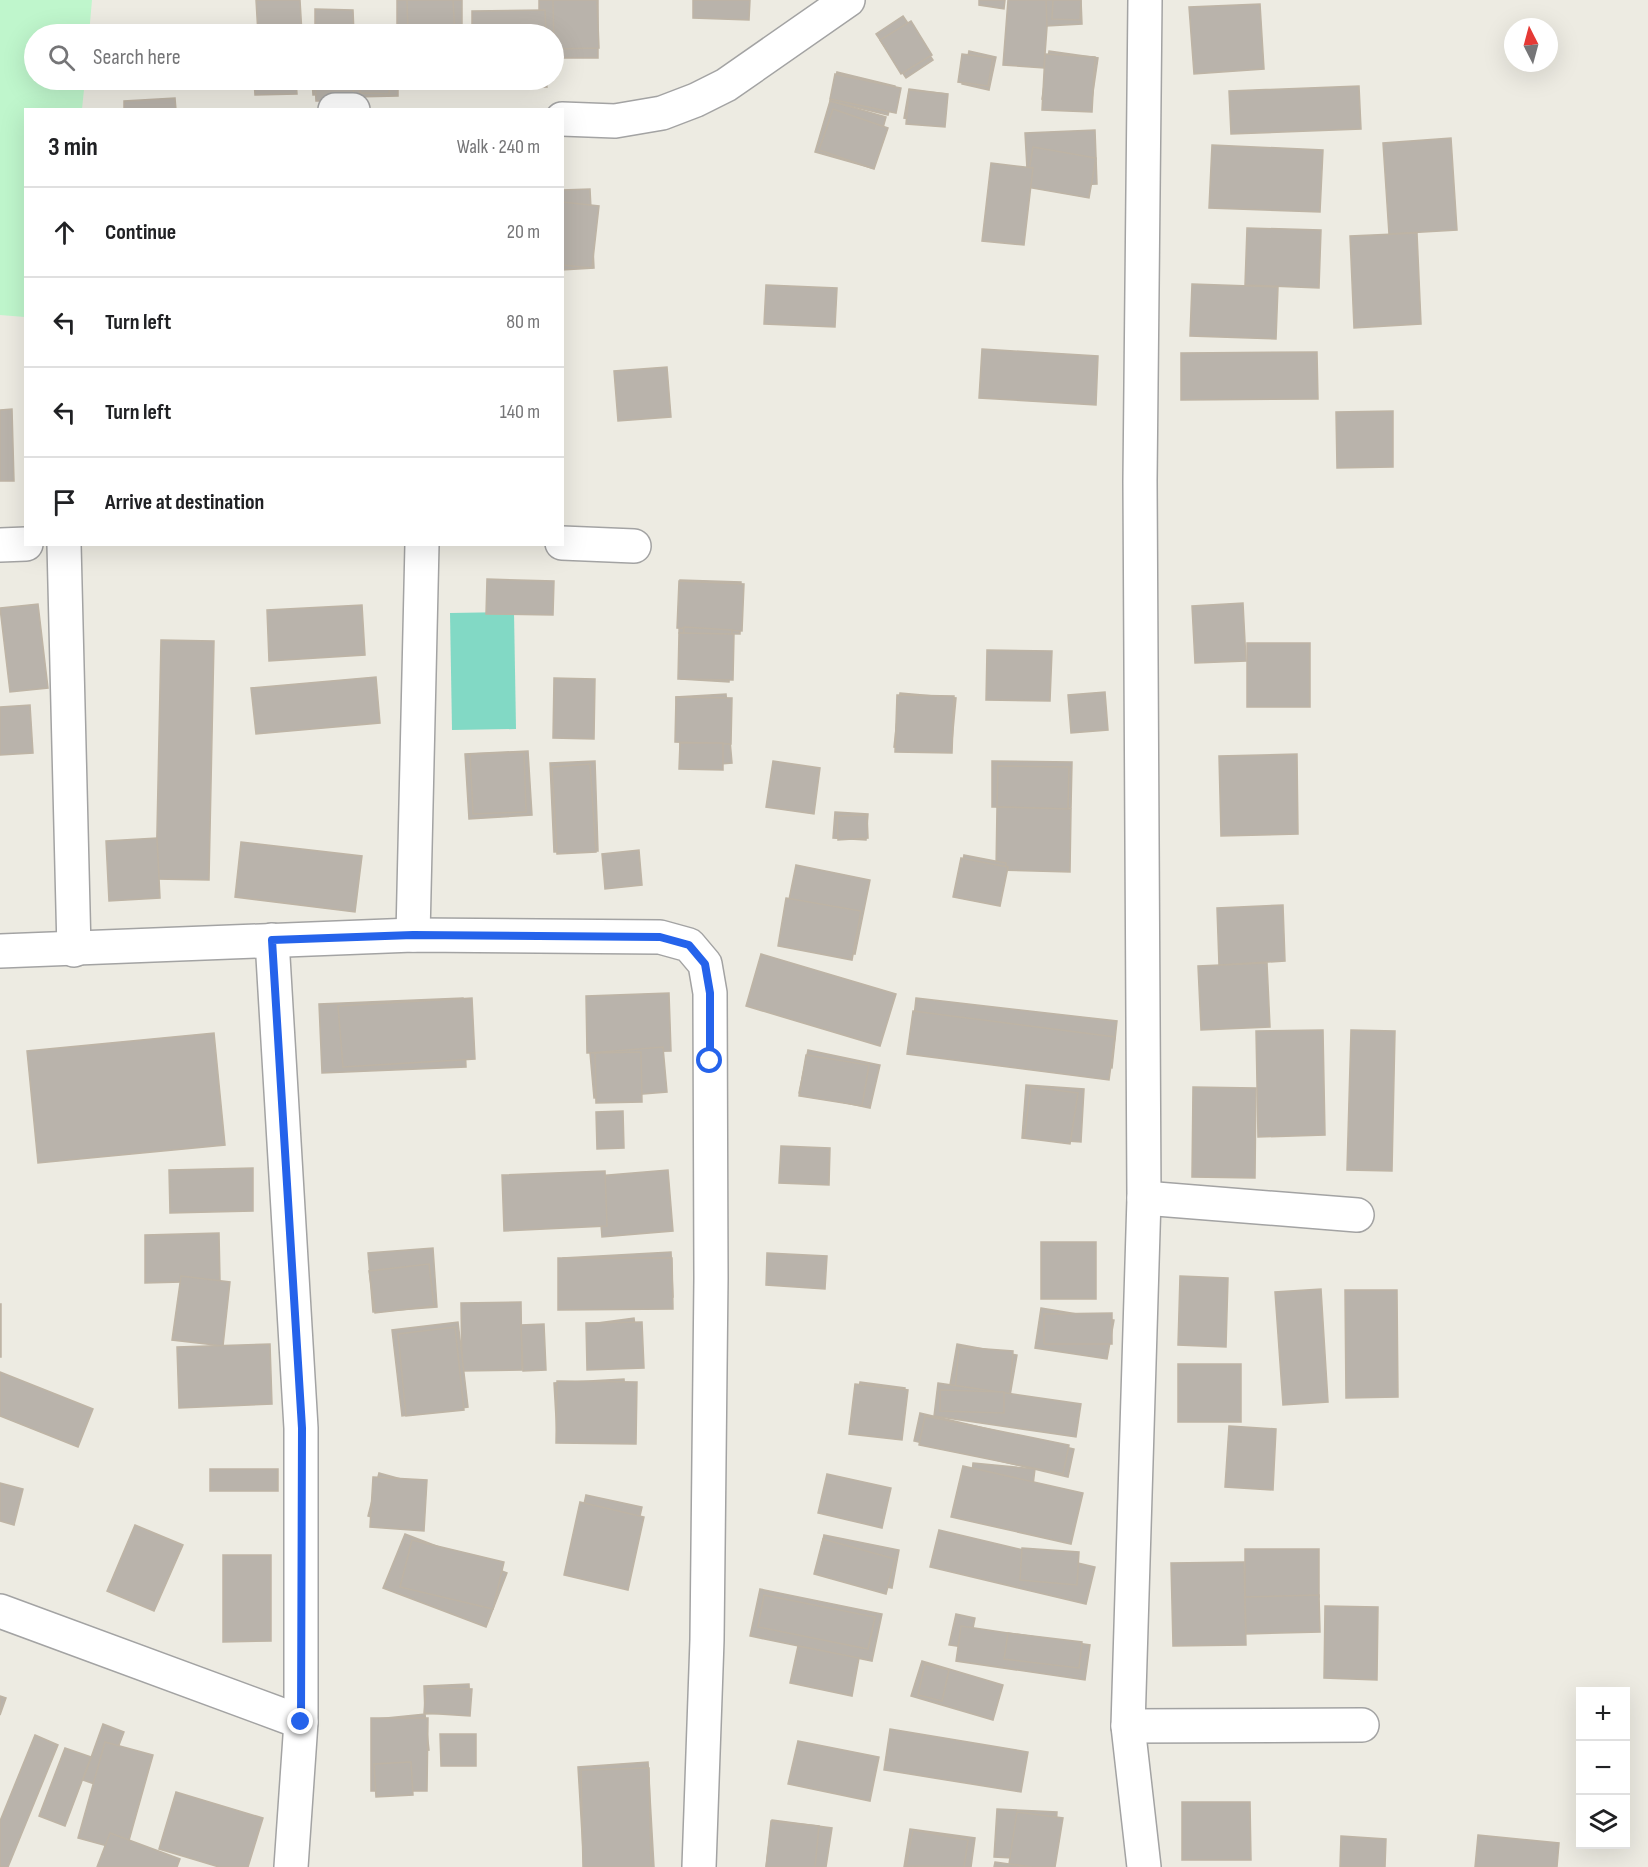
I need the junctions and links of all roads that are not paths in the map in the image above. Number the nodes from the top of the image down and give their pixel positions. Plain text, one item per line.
1 (848, 0) edge
2 (1144, 0) edge
3 (564, 119) edge
4 (564, 543) edge
5 (24, 544) edge
6 (0, 545) edge
7 (64, 546) edge
8 (422, 546) edge
9 (633, 546) dead end
10 (413, 935) junction
11 (272, 940) junction
12 (74, 950) junction
13 (0, 951) edge
14 (1144, 1198) junction
15 (1357, 1215) dead end
16 (0, 1611) edge
17 (301, 1722) junction
18 (1362, 1725) dead end
19 (1128, 1726) junction
20 (291, 1867) edge
21 (699, 1867) edge
22 (1144, 1867) edge

1 - 3 street
2 - 14 street
4 - 9 street
5 - 6 street
7 - 12 street
8 - 10 street
10 - 11 street
10 - 21 street
11 - 12 street
11 - 17 street
12 - 13 street
14 - 15 street
14 - 19 street
16 - 17 street
17 - 20 street
18 - 19 street
19 - 22 street

